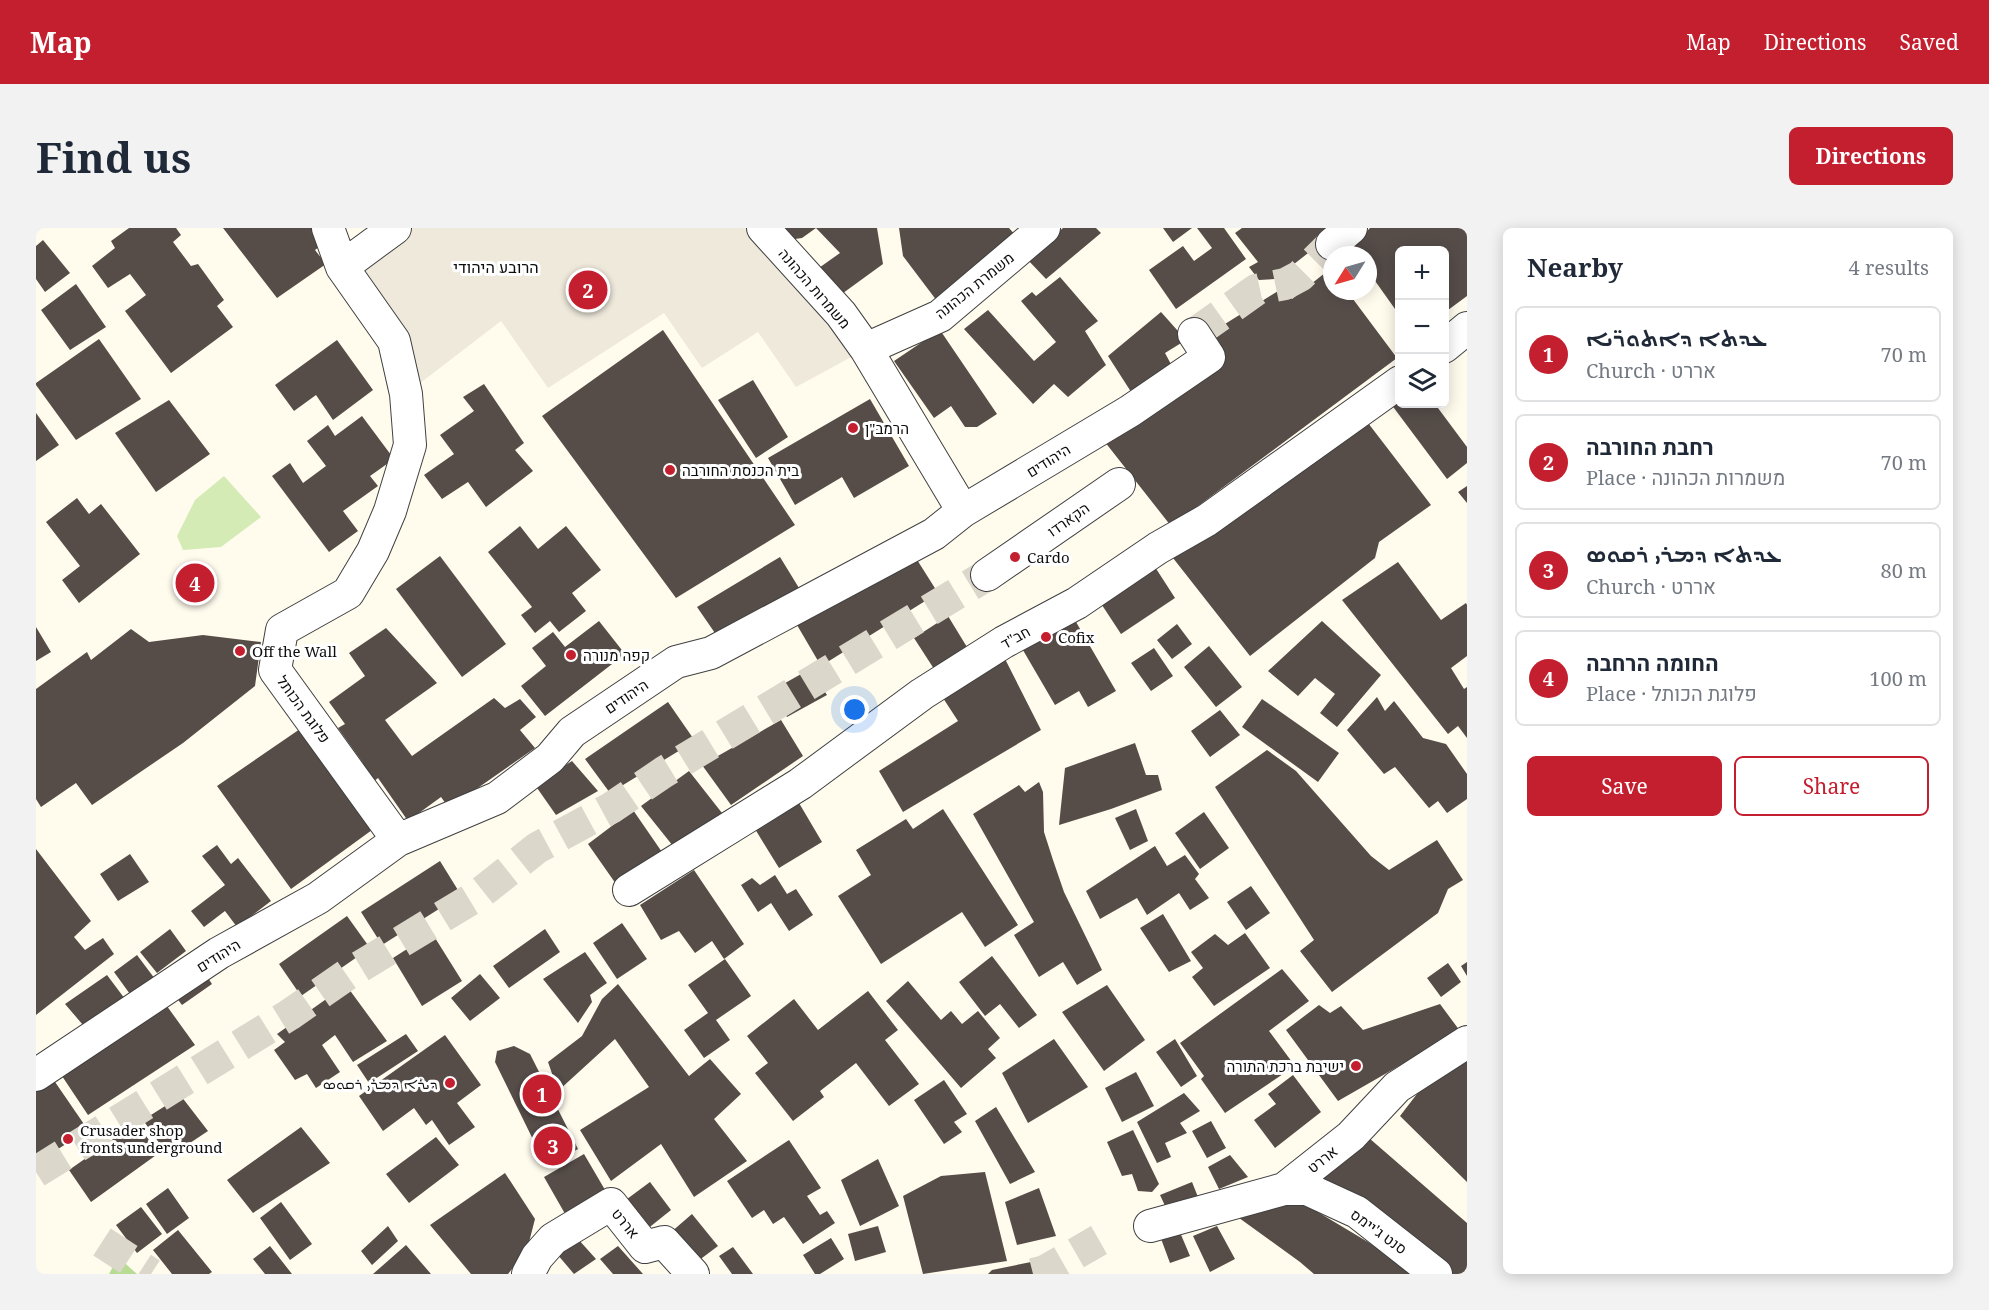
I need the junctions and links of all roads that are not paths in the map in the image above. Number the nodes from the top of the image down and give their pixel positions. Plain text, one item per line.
1 (328, 228) edge
2 (395, 228) edge
3 (763, 228) edge
4 (1044, 228) edge
5 (342, 267) junction
6 (1467, 328) edge
7 (1194, 334) dead end
8 (1449, 343) edge
9 (866, 348) junction
10 (1395, 386) edge
11 (1119, 483) dead end
12 (963, 511) junction
13 (987, 575) tunnel mouth
14 (398, 840) junction
15 (629, 890) dead end
16 (1467, 1042) edge
17 (36, 1075) edge
18 (1284, 1189) junction
19 (1150, 1226) dead end
20 (528, 1274) edge
21 (693, 1274) edge
22 (1436, 1274) edge

1 - 5 street
2 - 5 street
3 - 9 street, משמרות הכהונה
4 - 9 street, משמרת הכהונה
5 - 14 street, פלוגת הכותל
6 - 8 street
7 - 12 street, היהודים
9 - 12 street, משמרות הכהונה
10 - 15 street, חב"ד
11 - 13 street, הקארדו
12 - 14 street, היהודים
14 - 17 street, היהודים
16 - 18 street, אררט
18 - 19 street, אררט
18 - 22 street, סנט ג'יימס
20 - 21 street, אררט

